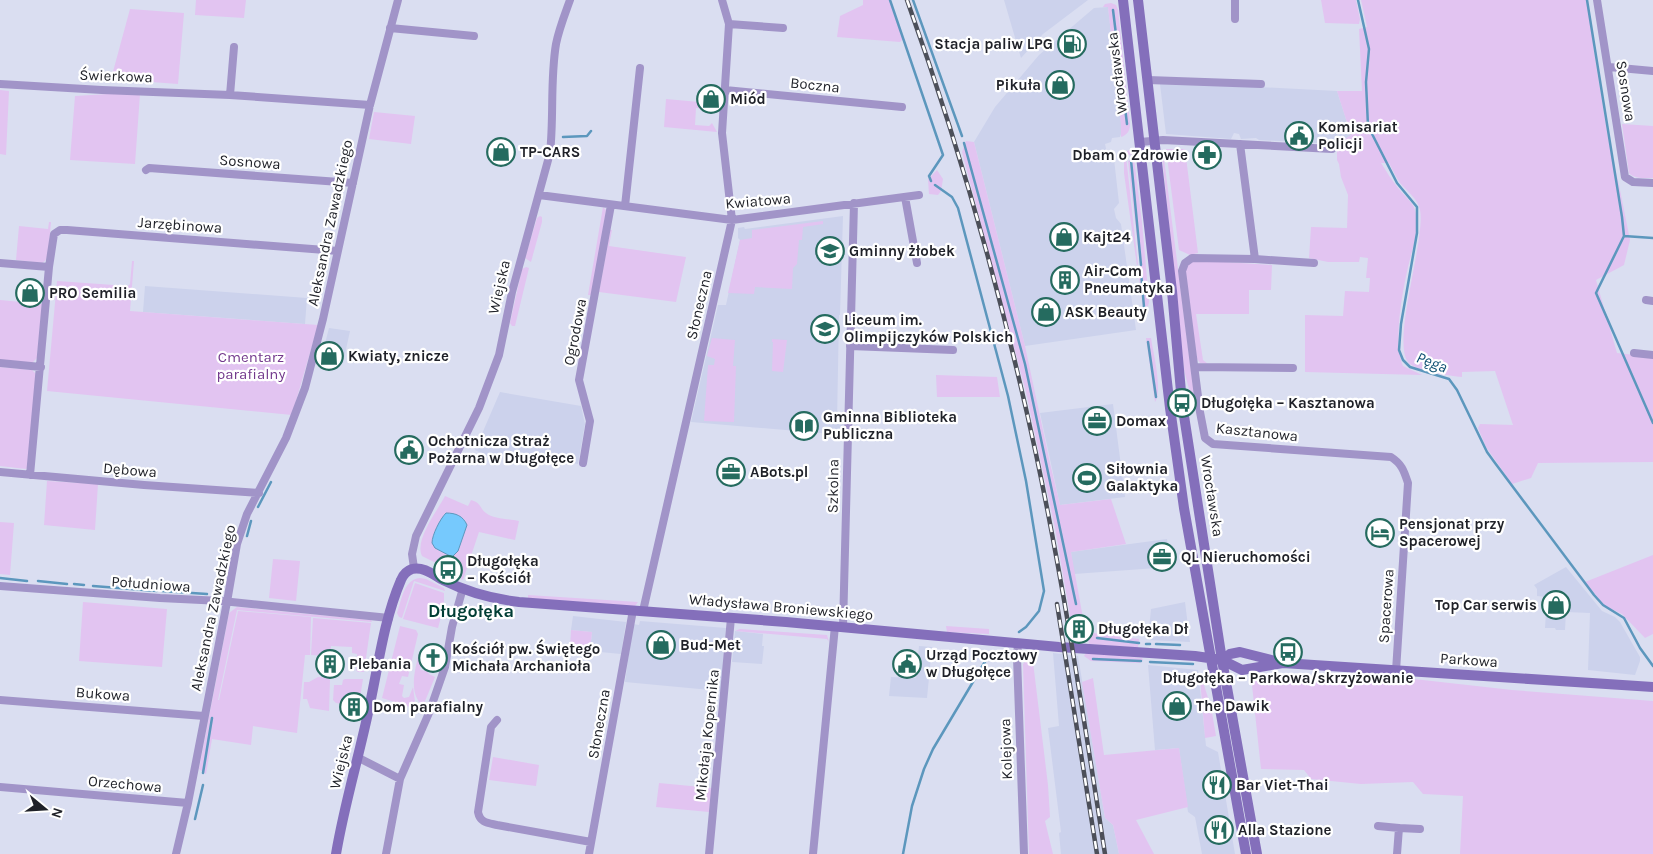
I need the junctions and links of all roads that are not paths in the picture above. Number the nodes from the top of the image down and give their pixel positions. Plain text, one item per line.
1 (398, 0) edge
2 (570, 0) edge
3 (722, 0) edge
4 (1123, 0) edge
5 (1138, 0) edge
6 (1235, 0) edge
7 (1597, 0) edge
8 (1235, 18) dead end
9 (730, 24) junction
10 (390, 28) junction
11 (783, 28) dead end
12 (474, 36) dead end
13 (234, 47) dead end
14 (1609, 67) junction
15 (640, 68) dead end
16 (1653, 71) edge
17 (1148, 80) junction
18 (0, 84) edge
19 (1262, 84) dead end
20 (725, 90) junction
21 (230, 95) junction
22 (370, 105) junction
23 (902, 107) dead end
24 (1155, 140) junction
25 (1140, 142) junction
26 (1240, 144) junction
27 (1332, 149) dead end
28 (146, 170) dead end
29 (353, 183) junction
30 (1653, 183) edge
31 (539, 195) junction
32 (919, 195) dead end
33 (905, 197) junction
34 (854, 204) junction
35 (611, 205) junction
36 (625, 206) junction
37 (732, 220) junction
38 (338, 251) junction
39 (1255, 259) junction
40 (0, 263) edge
41 (917, 263) dead end
42 (1314, 263) dead end
43 (49, 267) junction
44 (850, 346) junction
45 (953, 350) dead end
46 (1634, 352) dead end
47 (1653, 355) edge
48 (0, 363) edge
49 (41, 367) junction
50 (1195, 367) junction
51 (1293, 368) dead end
52 (583, 463) dead end
53 (0, 472) edge
54 (30, 475) junction
55 (1408, 483) joint
56 (258, 493) junction
57 (414, 568) junction
58 (0, 586) edge
59 (463, 588) junction
60 (227, 602) junction
61 (638, 611) junction
62 (389, 618) junction
63 (731, 618) junction
64 (839, 627) junction
65 (1018, 643) junction
66 (1210, 658) junction
67 (1222, 660) junction
68 (1283, 663) junction
69 (1396, 670) junction
70 (1653, 687) edge
71 (0, 700) edge
72 (204, 716) junction
73 (497, 720) dead end
74 (357, 757) junction
75 (400, 779) junction
76 (0, 786) edge
77 (188, 804) junction
78 (1378, 826) dead end
79 (1398, 828) junction
80 (1420, 829) dead end
81 (591, 842) junction
82 (176, 854) edge
83 (336, 854) edge
84 (386, 854) edge
85 (589, 854) edge
86 (709, 854) edge
87 (813, 854) edge
88 (1024, 854) edge
89 (1246, 854) edge
90 (1257, 854) edge
91 (1396, 854) edge

1 - 10 street, Aleksandra Zawadzkiego
2 - 31 street, Wiejska
3 - 9 street, Słoneczna
4 - 25 main road, Wrocławska
5 - 17 main road, Wrocławska
6 - 8 street
7 - 14 street, Sosnowa
9 - 11 street
9 - 20 street, Słoneczna
10 - 12 street
10 - 22 street, Aleksandra Zawadzkiego
13 - 21 street
14 - 16 street
14 - 30 street, Sosnowa
15 - 36 street
17 - 19 street, Wrocławska
17 - 24 main road, Wrocławska
18 - 21 street, Świerkowa
20 - 23 street, Boczna
20 - 37 street, Słoneczna
21 - 22 street, Świerkowa
22 - 29 street, Aleksandra Zawadzkiego
24 - 25 street
24 - 26 street
24 - 67 main road, Wrocławska
25 - 66 main road, Wrocławska
26 - 27 street
26 - 39 street
28 - 29 street, Sosnowa
29 - 38 street, Aleksandra Zawadzkiego
31 - 35 street, Kwiatowa
31 - 57 street, Wiejska
32 - 33 street, Kwiatowa
33 - 34 street, Kwiatowa
33 - 41 street
34 - 37 street, Kwiatowa
34 - 44 street, Szkolna
35 - 36 street, Kwiatowa
35 - 52 street, Ogrodowa
36 - 37 street, Kwiatowa
37 - 61 street, Słoneczna
38 - 43 street, Jarzębinowa
38 - 56 street, Aleksandra Zawadzkiego
39 - 42 street
39 - 50 street, Kasztanowa
40 - 43 street
43 - 49 street, Jarzębinowa
44 - 45 street
44 - 64 street, Szkolna
46 - 47 street
48 - 49 street
49 - 54 street, Jarzębinowa
50 - 51 street
50 - 55 street, Kasztanowa
53 - 54 street, Dębowa
54 - 56 street, Dębowa
55 - 69 street, Spacerowa
56 - 60 street, Aleksandra Zawadzkiego
57 - 59 main road, Władysława Broniewskiego
57 - 62 main road
58 - 60 street, Południowa
59 - 61 main road, Władysława Broniewskiego
59 - 75 street
60 - 62 street, Południowa
60 - 72 street, Aleksandra Zawadzkiego
61 - 63 main road, Władysława Broniewskiego
61 - 81 street, Słoneczna
62 - 74 main road, Wiejska
63 - 64 main road, Władysława Broniewskiego
63 - 86 street, Mikołaja Kopernika
64 - 65 main road, Władysława Broniewskiego
64 - 87 street, Szkolna
65 - 66 main road, Władysława Broniewskiego
65 - 88 street, Kolejowa
66 - 67 main road, Parkowa
66 - 89 main road, Wrocławska
67 - 68 main road, Parkowa
67 - 68 main road, Parkowa
67 - 90 main road, Wrocławska
68 - 69 main road, Parkowa
69 - 70 main road, Parkowa
71 - 72 street, Bukowa
72 - 77 street, Aleksandra Zawadzkiego
73 - 81 street
74 - 75 street
74 - 83 main road, Wiejska
75 - 84 street
76 - 77 street, Orzechowa
77 - 82 street, Aleksandra Zawadzkiego
78 - 79 street
79 - 80 street
79 - 91 street
81 - 85 street, Słoneczna

